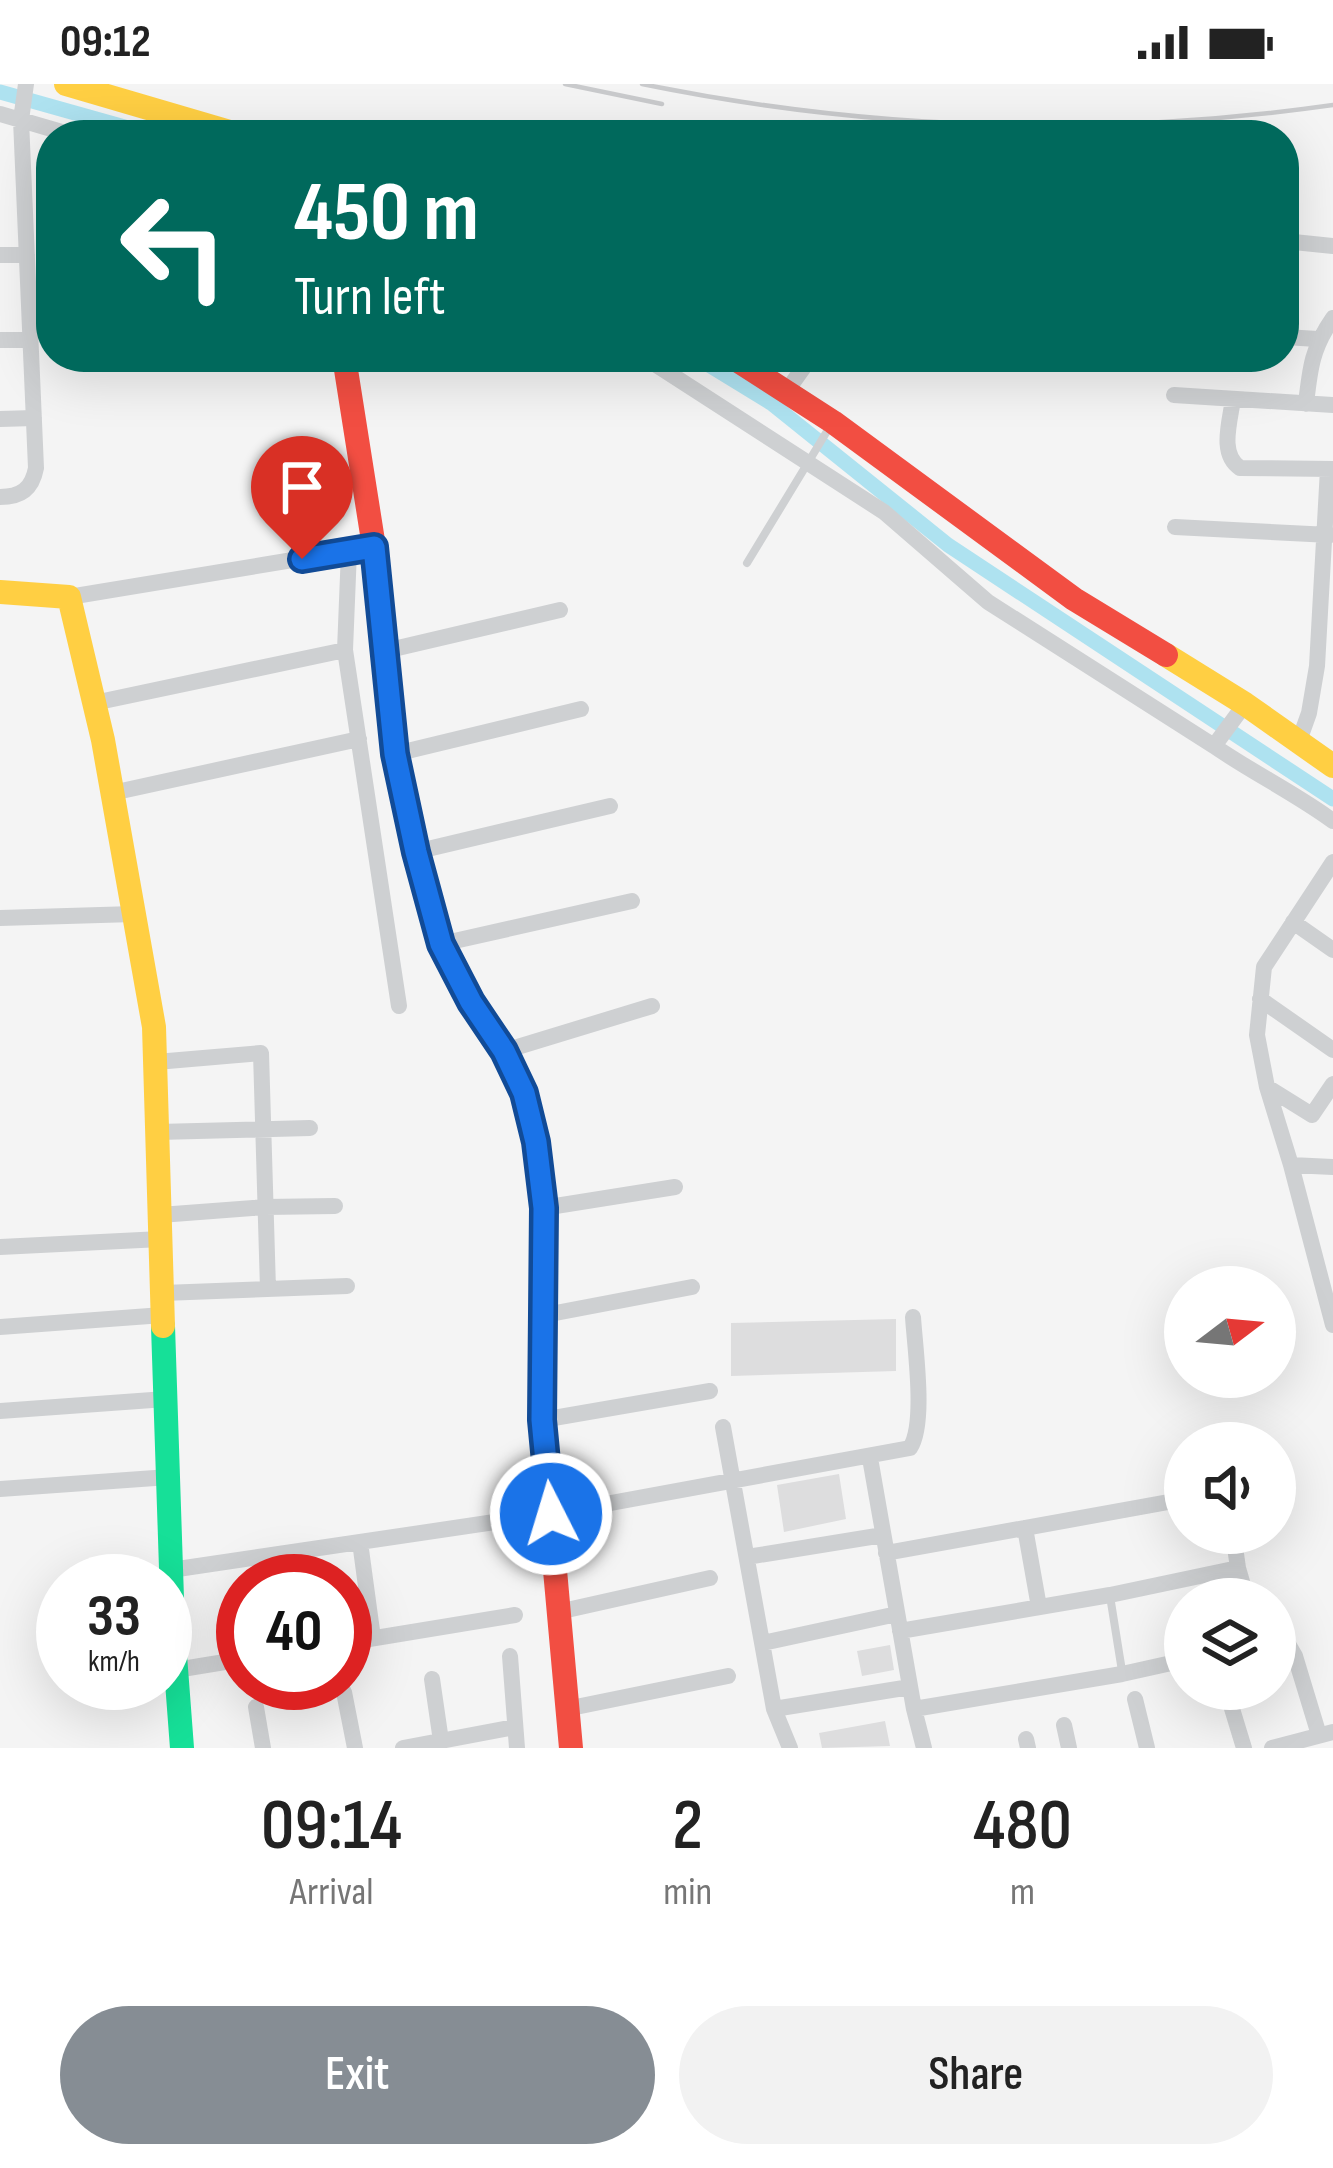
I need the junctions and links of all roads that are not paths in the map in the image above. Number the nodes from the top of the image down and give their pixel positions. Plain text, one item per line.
1 (26, 84) edge
2 (66, 84) edge
3 (22, 113) junction
4 (0, 114) edge
5 (38, 120) edge
6 (189, 120) edge
7 (1299, 243) edge
8 (1333, 246) edge
9 (0, 256) edge
10 (27, 256) junction
11 (1333, 318) edge
12 (1299, 338) edge
13 (1318, 339) junction
14 (0, 340) edge
15 (30, 340) junction
16 (1310, 363) junction
17 (1333, 363) edge
18 (345, 372) edge
19 (670, 372) edge
20 (755, 372) edge
21 (800, 372) edge
22 (786, 392) junction
23 (1174, 395) dead end
24 (1233, 399) junction
25 (1306, 404) junction
26 (1333, 405) edge
27 (34, 418) junction
28 (0, 419) edge
29 (831, 426) junction
30 (812, 455) junction
31 (1330, 469) edge
32 (0, 497) edge
33 (1175, 527) dead end
34 (1328, 535) edge
35 (361, 549) junction
36 (747, 563) dead end
37 (0, 592) edge
38 (69, 598) junction
39 (560, 610) dead end
40 (345, 650) junction
41 (386, 651) junction
42 (1325, 666) edge
43 (94, 703) junction
44 (1242, 708) junction
45 (581, 710) dead end
46 (1304, 727) junction
47 (358, 739) junction
48 (1219, 740) junction
49 (395, 754) junction
50 (1333, 766) edge
51 (112, 793) junction
52 (610, 806) dead end
53 (1333, 821) edge
54 (416, 852) junction
55 (1333, 862) edge
56 (632, 901) dead end
57 (134, 914) junction
58 (0, 918) edge
59 (1293, 922) junction
60 (441, 944) junction
61 (1333, 950) edge
62 (1261, 999) junction
63 (399, 1006) dead end
64 (652, 1006) dead end
65 (1333, 1050) edge
66 (504, 1051) junction
67 (155, 1062) junction
68 (1333, 1084) edge
69 (1267, 1087) junction
70 (263, 1128) junction
71 (310, 1128) dead end
72 (158, 1132) junction
73 (1292, 1165) junction
74 (1333, 1167) edge
75 (675, 1187) dead end
76 (335, 1206) dead end
77 (265, 1207) junction
78 (544, 1208) junction
79 (160, 1227) junction
80 (0, 1246) edge
81 (1313, 1248) junction
82 (1333, 1250) edge
83 (347, 1286) dead end
84 (692, 1287) dead end
85 (268, 1289) junction
86 (163, 1304) junction
87 (544, 1315) junction
88 (913, 1317) dead end
89 (1333, 1325) edge
90 (0, 1327) edge
91 (710, 1391) dead end
92 (166, 1399) junction
93 (0, 1412) edge
94 (542, 1420) junction
95 (723, 1427) dead end
96 (869, 1458) junction
97 (169, 1478) junction
98 (734, 1482) junction
99 (0, 1489) edge
100 (1164, 1502) edge
101 (551, 1514) junction
102 (508, 1520) dead end
103 (1025, 1528) junction
104 (360, 1542) junction
105 (885, 1544) junction
106 (171, 1554) edge
107 (1236, 1554) edge
108 (747, 1557) junction
109 (192, 1567) edge
110 (1238, 1568) junction
111 (710, 1578) dead end
112 (1241, 1578) edge
113 (1110, 1595) junction
114 (1039, 1607) junction
115 (558, 1612) junction
116 (515, 1615) dead end
117 (899, 1623) junction
118 (374, 1638) joint
119 (763, 1643) junction
120 (510, 1656) dead end
121 (1296, 1659) edge
122 (1164, 1664) edge
123 (1122, 1673) junction
124 (728, 1676) dead end
125 (432, 1679) dead end
126 (910, 1687) junction
127 (1135, 1699) dead end
128 (914, 1708) junction
129 (566, 1709) junction
130 (774, 1709) junction
131 (179, 1710) edge
132 (257, 1710) edge
133 (348, 1710) edge
134 (1232, 1710) edge
135 (1064, 1725) dead end
136 (515, 1726) junction
137 (1326, 1734) edge
138 (442, 1741) junction
139 (182, 1748) edge
140 (263, 1748) edge
141 (355, 1748) edge
142 (403, 1748) edge
143 (517, 1748) edge
144 (571, 1748) edge
145 (790, 1748) edge
146 (924, 1748) edge
147 (1070, 1748) edge
148 (1147, 1748) edge
149 (1244, 1748) edge
150 (1272, 1748) edge

1 - 3 street
2 - 6 street
3 - 4 street
3 - 5 street
3 - 10 street
7 - 8 street
9 - 10 street
10 - 15 street
11 - 13 street
12 - 13 street
13 - 16 street
14 - 15 street
15 - 27 street
16 - 17 street
16 - 25 street
18 - 35 street
19 - 30 street
20 - 22 street
21 - 22 street
22 - 29 street
23 - 24 street
24 - 25 street
24 - 31 street
25 - 26 street
27 - 28 street
27 - 32 street
29 - 30 lane
29 - 44 street
30 - 36 lane
30 - 48 street
31 - 34 street
33 - 34 street
34 - 42 street
35 - 38 street
35 - 40 street
35 - 41 street
37 - 38 street
38 - 43 street
39 - 41 street
40 - 43 street
40 - 47 street
41 - 49 street
42 - 46 street
43 - 51 street
44 - 46 street
44 - 48 street
45 - 49 street
46 - 50 street
47 - 51 street
47 - 63 street
48 - 53 street
49 - 54 street
51 - 57 street
52 - 54 street
54 - 60 street
55 - 59 street
56 - 60 street
57 - 58 street
57 - 67 street
59 - 61 street
59 - 62 street
60 - 66 street
62 - 65 street
62 - 69 street
64 - 66 street
66 - 78 street
67 - 70 street
67 - 72 street
68 - 69 street
69 - 73 street
70 - 71 street
70 - 72 street
70 - 77 street
72 - 79 street
73 - 74 street
73 - 81 street
75 - 78 street
76 - 77 street
77 - 79 street
77 - 85 street
78 - 87 street
79 - 80 street
79 - 86 street
81 - 82 street
81 - 89 street
83 - 85 street
84 - 87 street
85 - 86 street
86 - 90 street
86 - 92 street
87 - 94 street
88 - 96 street
91 - 94 street
92 - 93 street
92 - 97 street
94 - 101 street
95 - 98 street
96 - 98 street
96 - 105 street
97 - 99 street
97 - 106 street
98 - 101 street
98 - 108 street
100 - 103 street
101 - 115 street
102 - 104 street
103 - 105 street
103 - 114 street
104 - 109 street
104 - 118 street
105 - 108 street
105 - 117 street
107 - 110 street
108 - 119 street
110 - 112 street
110 - 113 street
111 - 115 street
113 - 114 street
113 - 123 lane
114 - 117 street
115 - 129 street
116 - 118 street
117 - 119 street
117 - 126 street
119 - 130 street
120 - 136 street
121 - 137 street
122 - 123 street
123 - 128 street
124 - 129 street
125 - 138 street
126 - 128 street
126 - 130 street
127 - 148 street
128 - 146 street
129 - 144 street
130 - 145 street
131 - 139 street
132 - 140 street
133 - 141 street
134 - 149 street
135 - 147 street
136 - 138 street
136 - 143 street
137 - 150 street
138 - 142 street

